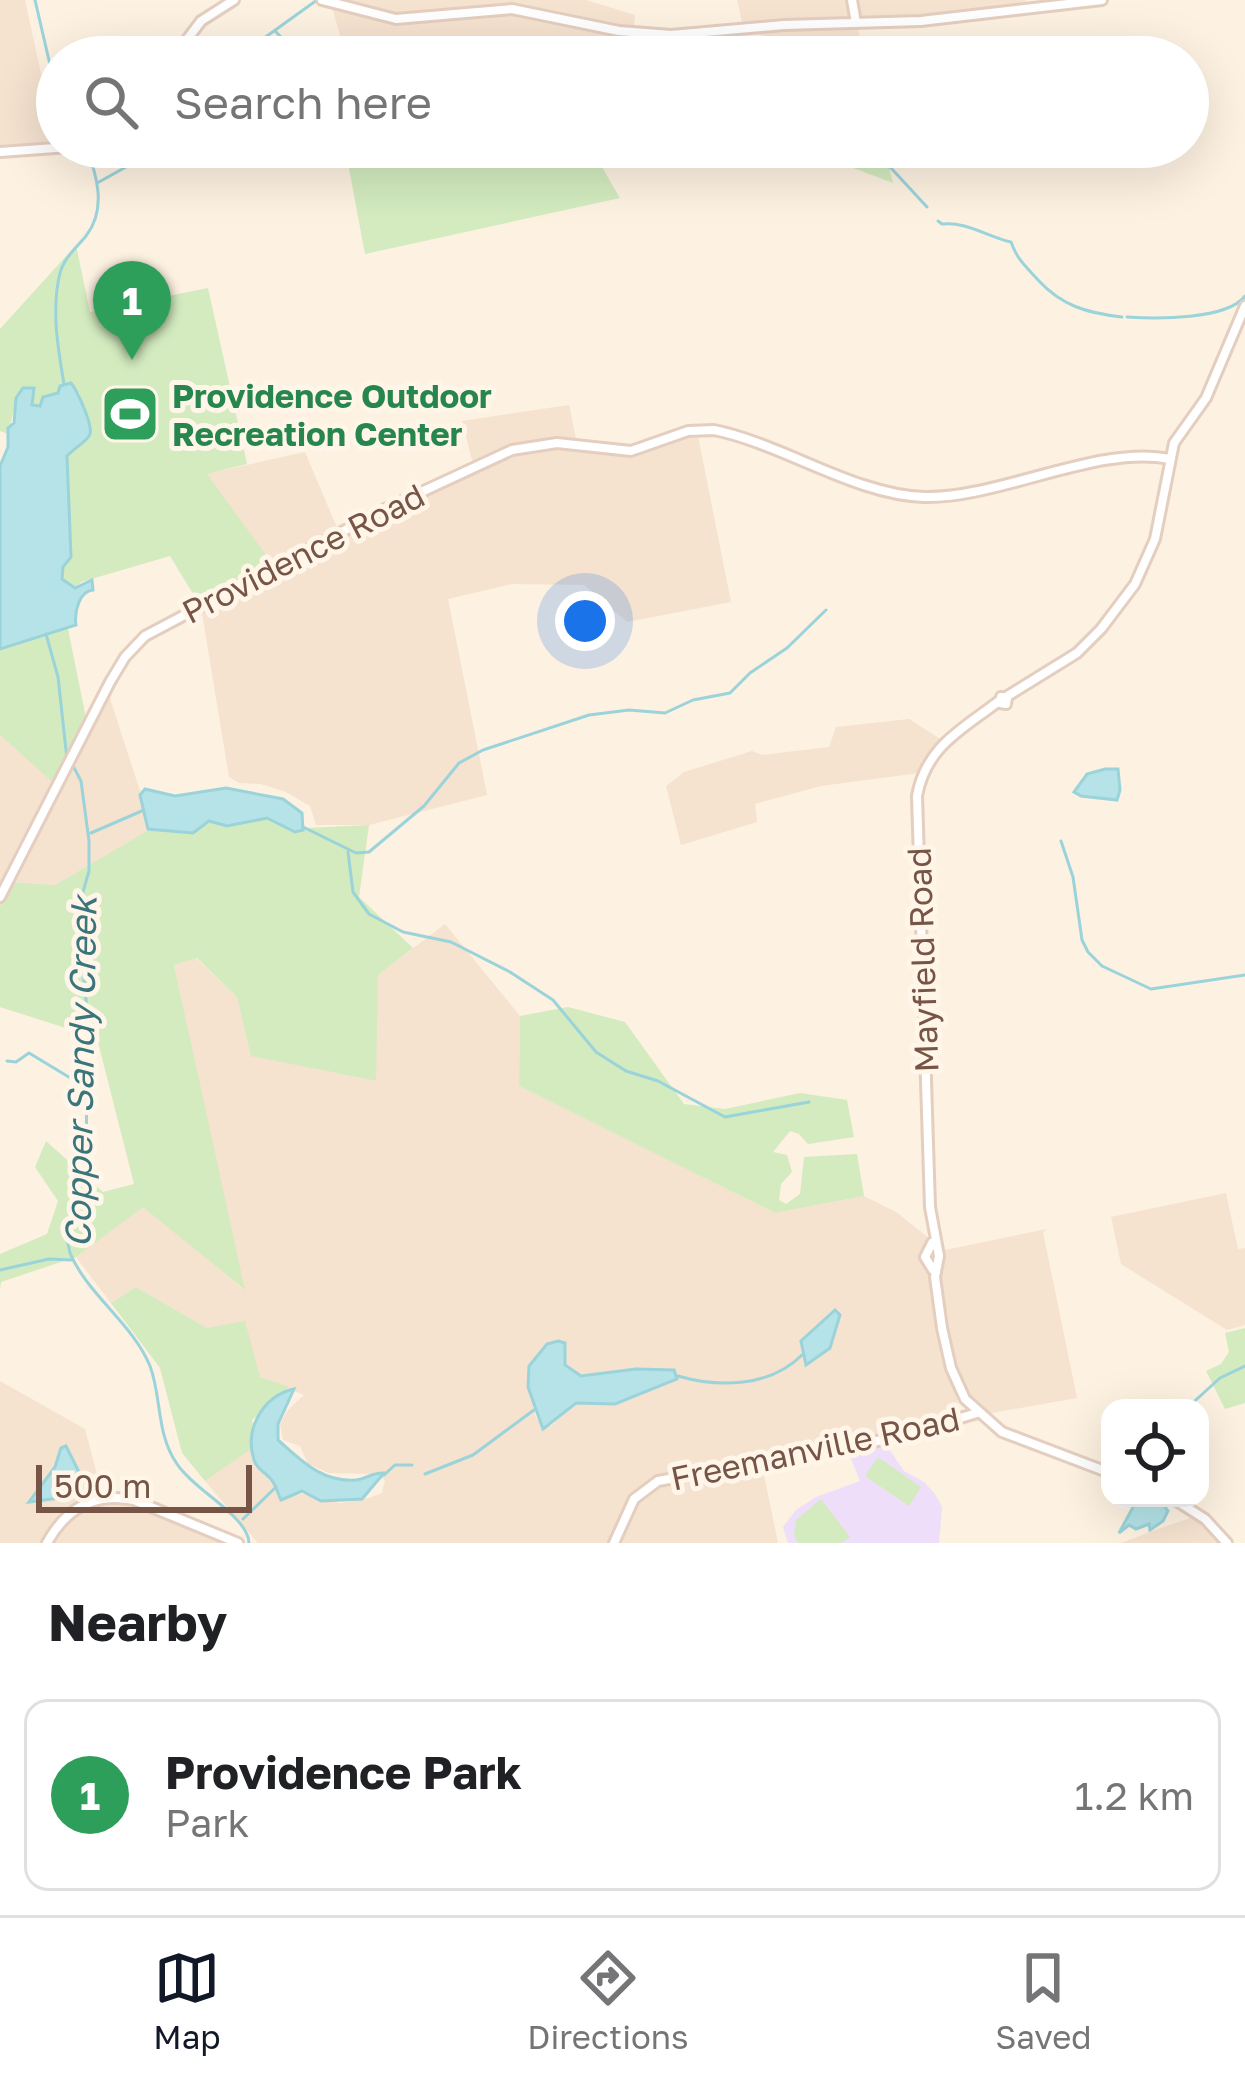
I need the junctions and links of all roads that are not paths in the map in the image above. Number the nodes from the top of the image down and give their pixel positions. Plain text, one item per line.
1 (234, 0) edge
2 (322, 0) edge
3 (852, 0) edge
4 (1102, 0) edge
5 (1025, 5) edge
6 (856, 23) junction
7 (190, 36) edge
8 (36, 149) edge
9 (0, 152) edge
10 (1245, 306) edge
11 (1169, 459) junction
12 (0, 897) edge
13 (977, 1413) junction
14 (1101, 1470) edge
15 (1186, 1507) edge
16 (47, 1543) edge
17 (238, 1543) edge
18 (614, 1543) edge
19 (1227, 1543) edge

1 - 7 street
2 - 6 street
3 - 6 street
4 - 5 street
5 - 6 street
8 - 9 street
10 - 11 street, Mayfield Road
11 - 12 street, Providence Road
11 - 13 street, Mayfield Road
13 - 14 street
13 - 18 street, Freemanville Road
15 - 19 street
16 - 17 street

